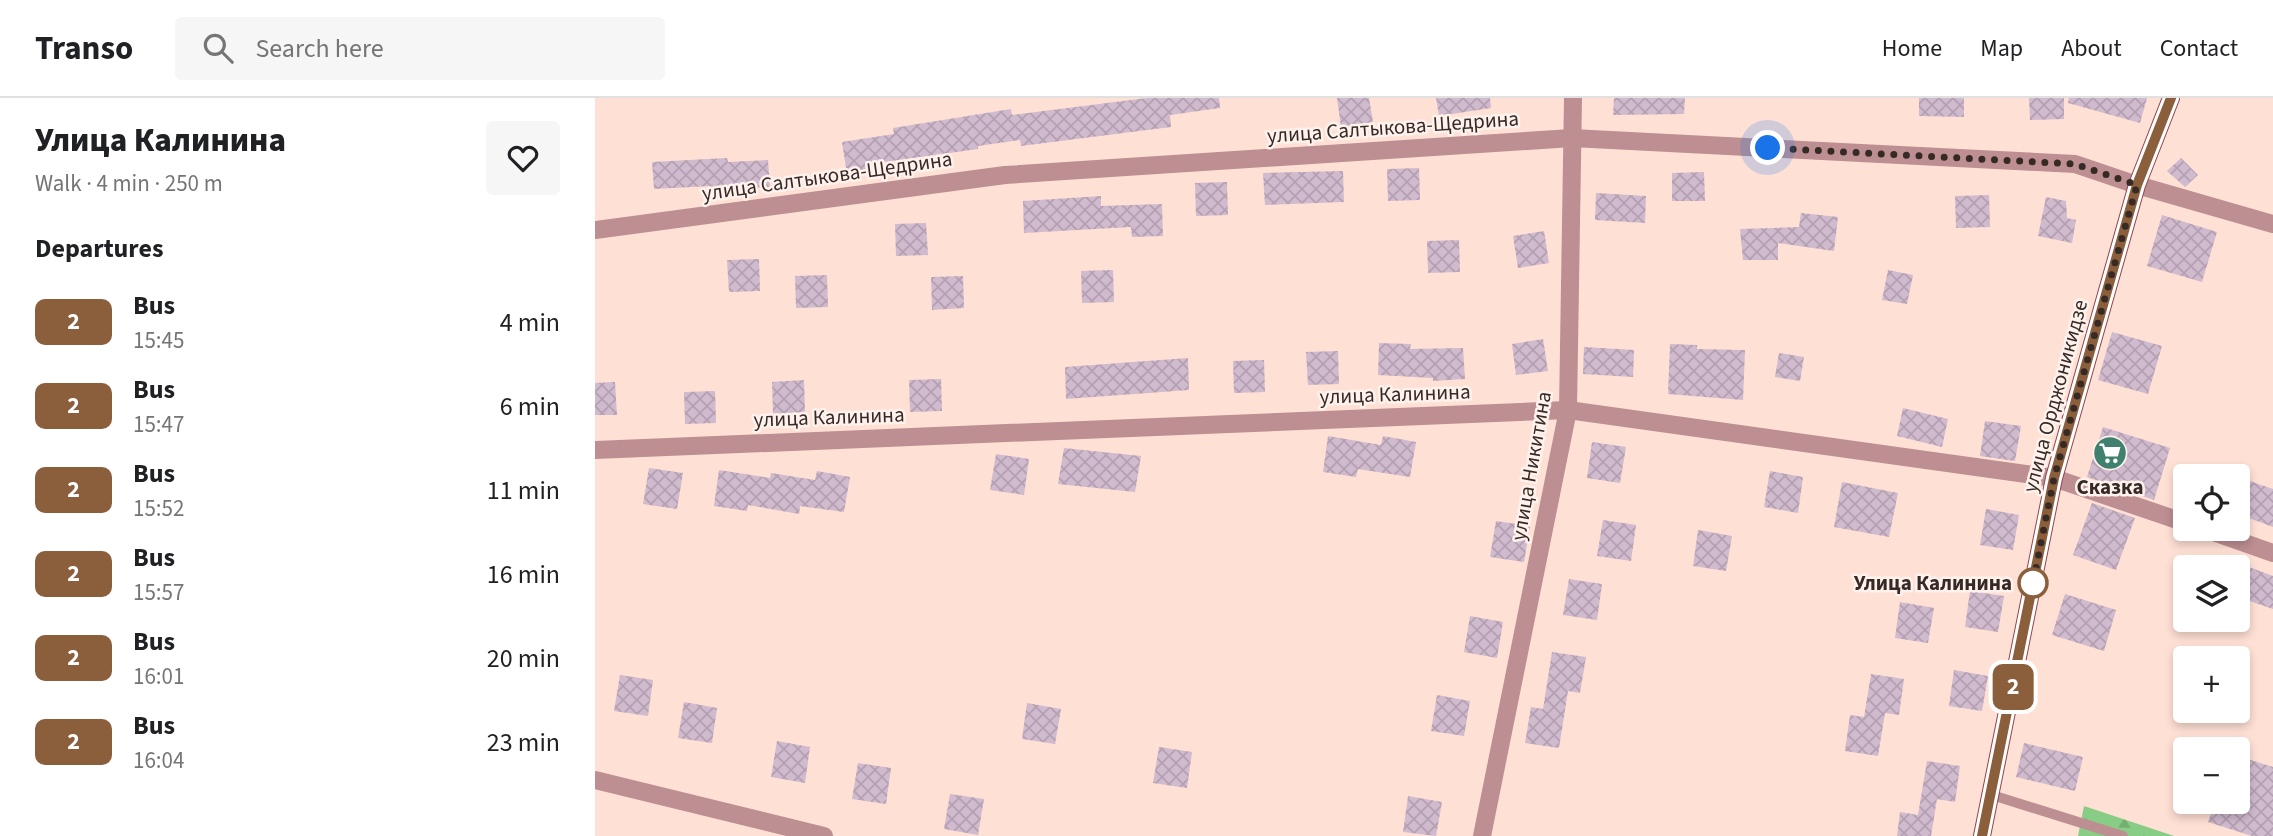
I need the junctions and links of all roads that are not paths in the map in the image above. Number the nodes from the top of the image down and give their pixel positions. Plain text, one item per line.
1 (1573, 98) edge
2 (2171, 98) edge
3 (1572, 138) junction
4 (2137, 185) junction
5 (2273, 224) edge
6 (595, 230) edge
7 (1568, 410) junction
8 (595, 450) edge
9 (2054, 478) junction
10 (2173, 519) edge
11 (2239, 541) edge
12 (2273, 553) edge
13 (595, 780) edge
14 (1992, 795) junction
15 (824, 836) edge
16 (1482, 836) edge
17 (1982, 836) edge
18 (2123, 836) edge

1 - 3 street, улица Никитина
2 - 4 main road, улица Орджоникидзе
3 - 4 street, улица Салтыкова-Щедрина
3 - 6 street, улица Салтыкова-Щедрина
3 - 7 street, улица Никитина
4 - 5 street, улица Салтыкова-Щедрина
4 - 9 main road, улица Орджоникидзе
7 - 8 street, улица Калинина
7 - 9 street, улица Калинина
7 - 16 street, улица Никитина
9 - 10 street, улица Калинина
9 - 14 main road, улица Орджоникидзе
11 - 12 street
13 - 15 street
14 - 17 main road, улица Орджоникидзе
14 - 18 lane

